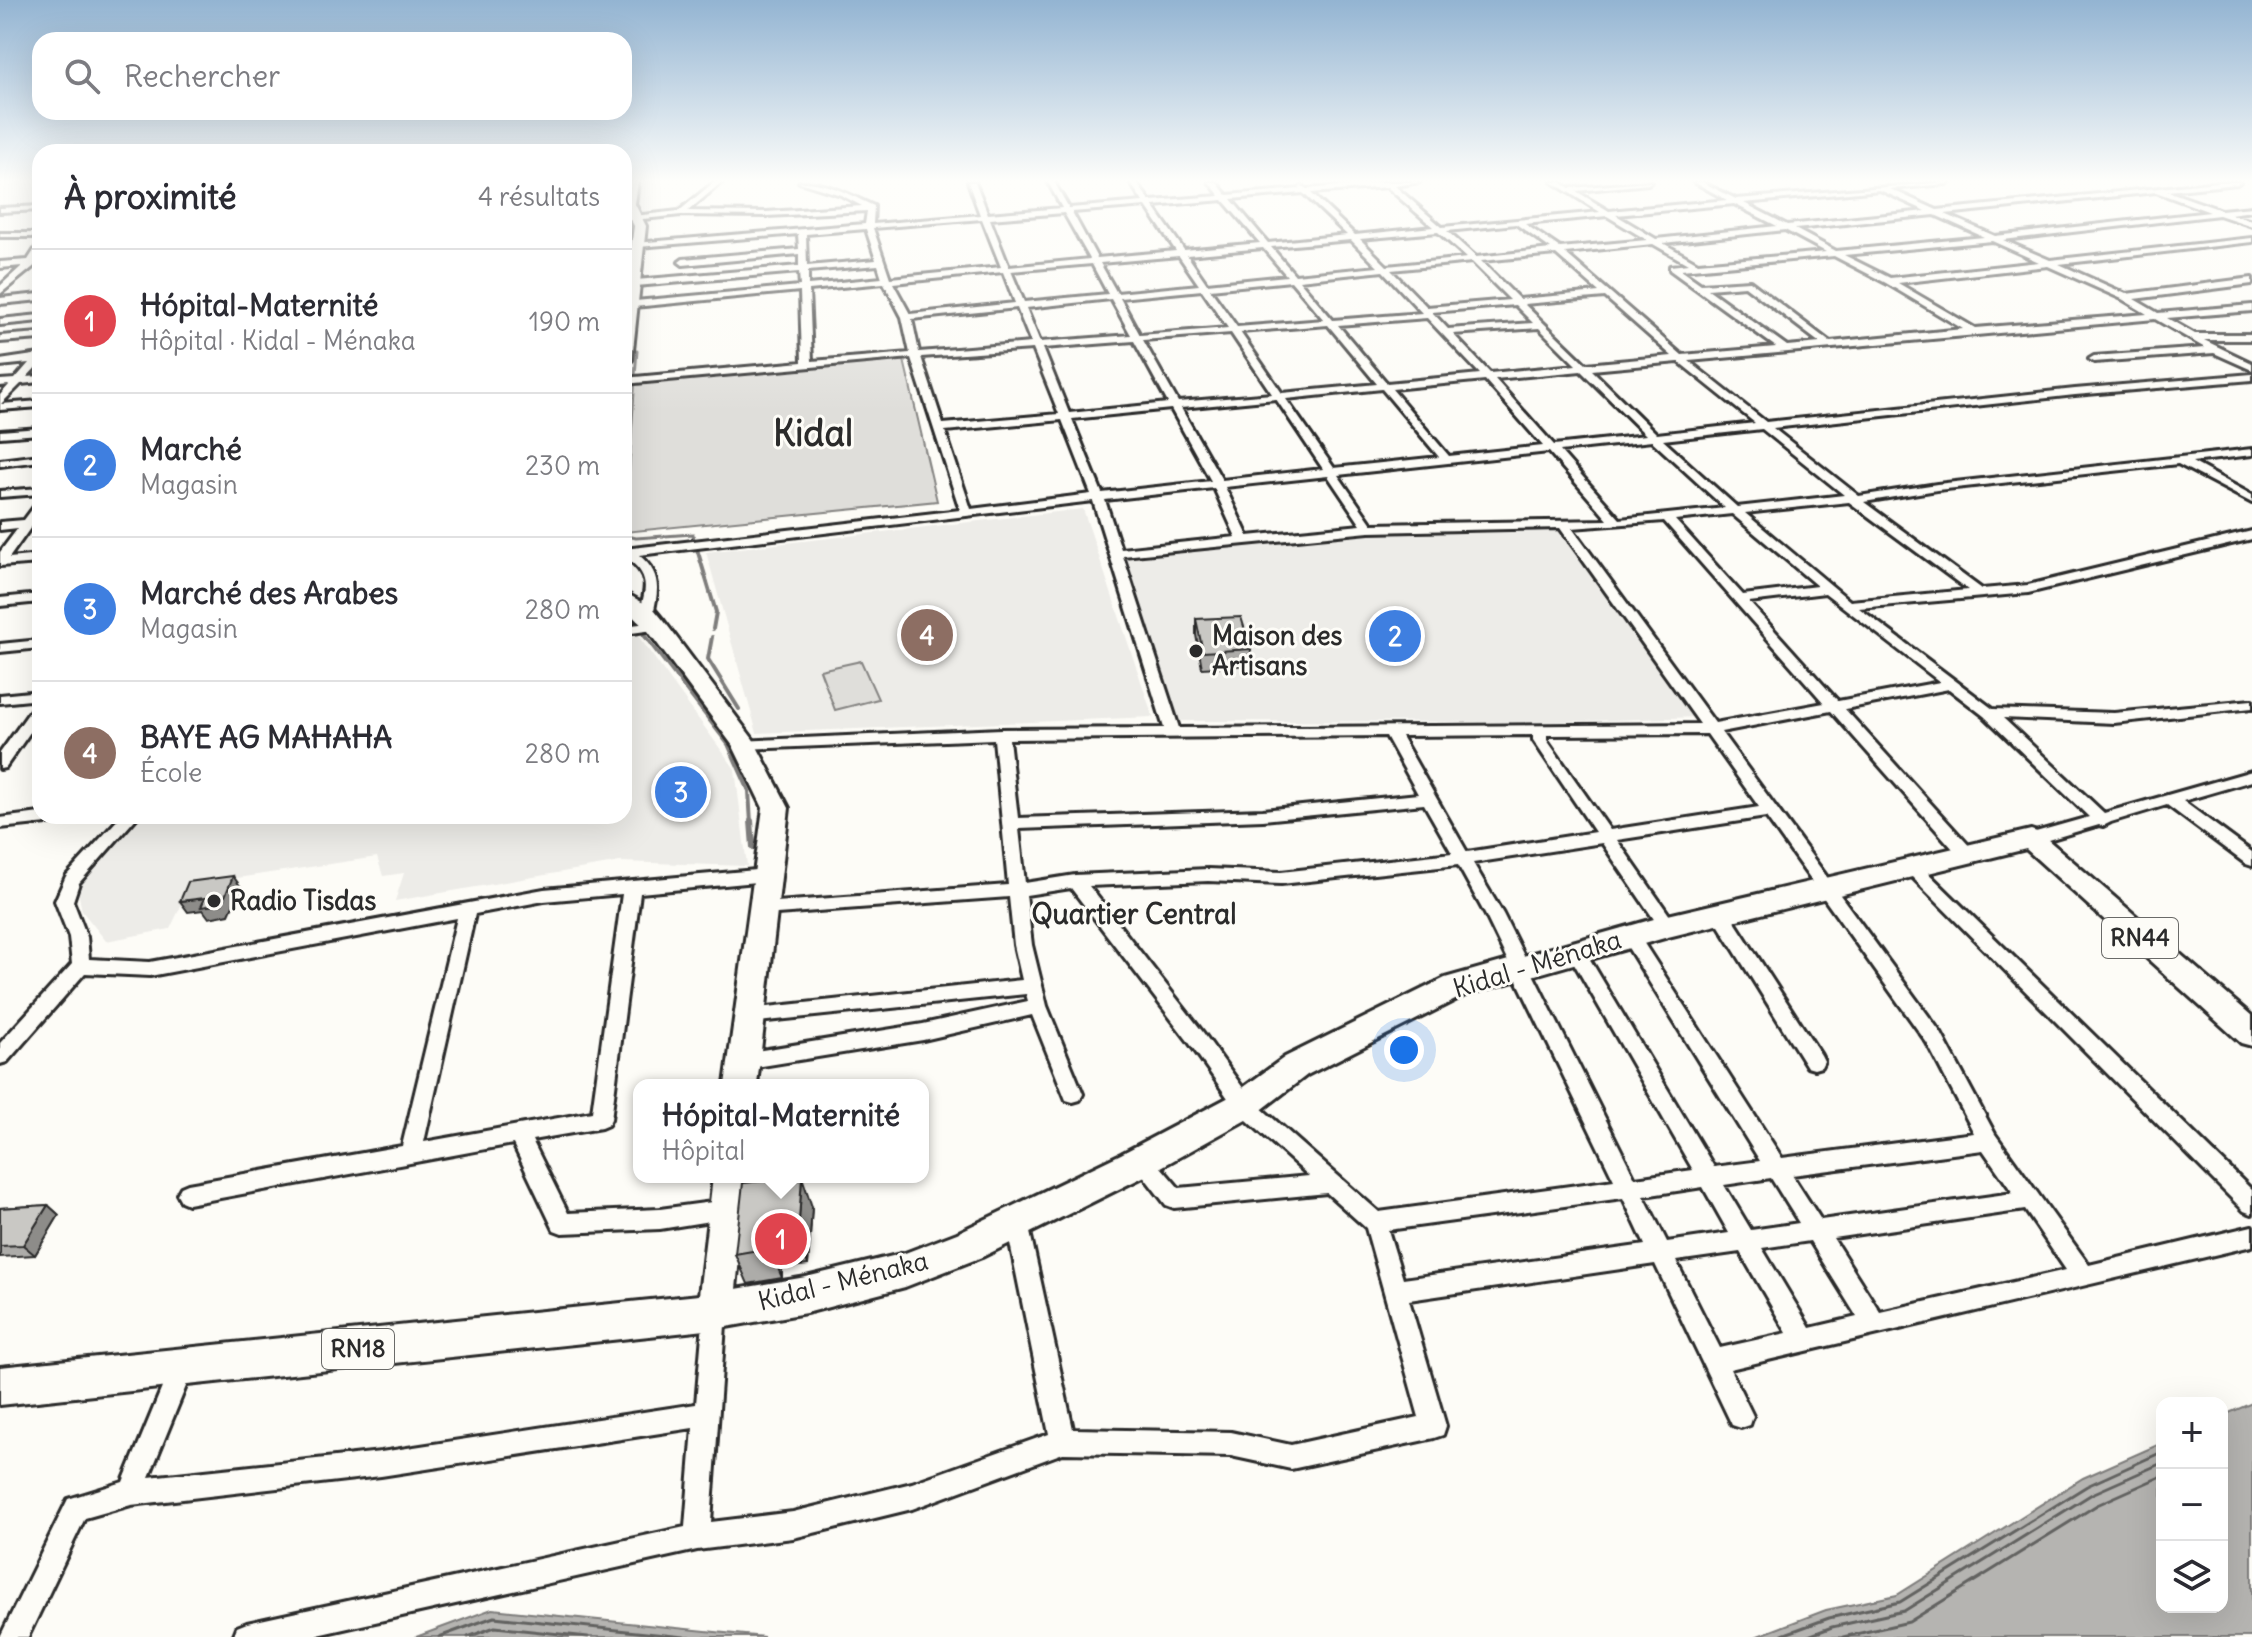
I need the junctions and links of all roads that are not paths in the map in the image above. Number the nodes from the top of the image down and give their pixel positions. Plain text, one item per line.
1 (722, 258) edge
2 (803, 258) edge
3 (880, 258) edge
4 (1003, 258) edge
5 (1119, 258) edge
6 (1186, 258) edge
7 (1278, 258) edge
8 (1374, 258) edge
9 (1480, 258) edge
10 (1566, 258) edge
11 (1684, 258) edge
12 (1777, 258) edge
13 (1844, 258) edge
14 (2041, 258) edge
15 (2099, 258) edge
16 (1474, 259) junction
17 (1094, 261) junction
18 (32, 262) edge
19 (683, 262) dead end
20 (881, 262) junction
21 (2053, 264) junction
22 (0, 265) edge
23 (32, 265) edge
24 (1697, 266) junction
25 (1382, 267) junction
26 (804, 268) junction
27 (1007, 269) junction
28 (1293, 277) junction
29 (887, 280) junction
30 (1889, 281) junction
31 (2252, 281) edge
32 (632, 284) edge
33 (1205, 286) junction
34 (1698, 287) junction
35 (804, 288) junction
36 (0, 291) edge
37 (1606, 294) junction
38 (1113, 296) junction
39 (2125, 297) junction
40 (32, 298) edge
41 (0, 301) edge
42 (1517, 301) junction
43 (632, 305) edge
44 (1021, 305) junction
45 (2252, 308) edge
46 (1424, 313) junction
47 (2161, 316) junction
48 (907, 317) junction
49 (32, 319) edge
50 (0, 322) edge
51 (1332, 323) junction
52 (1542, 325) junction
53 (1235, 331) junction
54 (1973, 331) junction
55 (1443, 332) junction
56 (32, 337) edge
57 (2193, 337) junction
58 (2252, 337) edge
59 (0, 339) edge
60 (1137, 339) junction
61 (1829, 345) junction
62 (1038, 347) junction
63 (1786, 349) junction
64 (2215, 350) junction
65 (915, 355) junction
66 (2094, 359) dead end
67 (32, 360) edge
68 (1682, 360) junction
69 (0, 363) edge
70 (807, 364) junction
71 (32, 366) edge
72 (2252, 367) edge
73 (1586, 369) junction
74 (2252, 377) edge
75 (1487, 379) junction
76 (32, 380) edge
77 (632, 380) edge
78 (18, 381) junction
79 (0, 383) edge
80 (1386, 388) junction
81 (1280, 397) junction
82 (0, 401) edge
83 (32, 405) edge
84 (1174, 406) junction
85 (0, 407) edge
86 (1065, 415) junction
87 (939, 428) junction
88 (1766, 428) junction
89 (32, 432) edge
90 (0, 434) edge
91 (1655, 438) junction
92 (1552, 449) junction
93 (2252, 452) edge
94 (32, 459) edge
95 (1447, 460) junction
96 (2182, 461) junction
97 (0, 463) edge
98 (1332, 472) junction
99 (1218, 484) junction
100 (32, 492) edge
101 (0, 494) edge
102 (1098, 497) junction
103 (1854, 499) junction
104 (2252, 500) edge
105 (1734, 510) junction
106 (967, 513) junction
107 (1666, 517) junction
108 (32, 523) edge
109 (1617, 523) junction
110 (32, 525) edge
111 (1564, 525) junction
112 (0, 526) edge
113 (1369, 528) junction
114 (2252, 535) edge
115 (1243, 539) junction
116 (632, 552) edge
117 (1116, 553) junction
118 (632, 558) edge
119 (32, 560) edge
120 (0, 562) edge
121 (1828, 589) junction
122 (1978, 592) junction
123 (32, 599) edge
124 (1739, 599) junction
125 (0, 602) edge
126 (1847, 605) junction
127 (642, 613) edge
128 (32, 645) edge
129 (0, 648) edge
130 (1949, 685) junction
131 (32, 696) edge
132 (0, 699) edge
133 (2252, 704) edge
134 (1836, 705) junction
135 (1989, 713) junction
136 (32, 718) edge
137 (1710, 729) junction
138 (1392, 733) junction
139 (1540, 733) junction
140 (1001, 734) junction
141 (1173, 734) junction
142 (744, 744) junction
143 (0, 764) edge
144 (2252, 776) edge
145 (1429, 798) junction
146 (2172, 801) junction
147 (1769, 811) junction
148 (32, 820) edge
149 (2103, 821) junction
150 (0, 823) edge
151 (123, 824) edge
152 (1010, 824) junction
153 (1604, 835) junction
154 (2031, 839) junction
155 (1967, 854) junction
156 (1462, 858) junction
157 (2252, 860) edge
158 (1912, 867) junction
159 (767, 875) junction
160 (1075, 881) junction
161 (632, 886) junction
162 (1824, 887) junction
163 (1016, 890) junction
164 (763, 909) junction
165 (467, 910) junction
166 (1720, 913) junction
167 (1668, 926) junction
168 (1630, 936) junction
169 (1576, 951) junction
170 (81, 966) junction
171 (1518, 967) junction
172 (1033, 986) junction
173 (1038, 1006) junction
174 (749, 1016) junction
175 (2252, 1034) edge
176 (0, 1056) edge
177 (1814, 1061) dead end
178 (742, 1073) edge
179 (1073, 1094) dead end
180 (1244, 1105) junction
181 (518, 1134) junction
182 (1988, 1140) junction
183 (411, 1153) junction
184 (1142, 1159) junction
185 (1776, 1169) junction
186 (1709, 1177) junction
187 (1332, 1183) junction
188 (1628, 1189) junction
189 (188, 1194) dead end
190 (728, 1194) edge
191 (2030, 1200) junction
192 (2252, 1204) edge
193 (1375, 1222) junction
194 (1017, 1223) junction
195 (1815, 1230) junction
196 (2252, 1236) edge
197 (1746, 1240) junction
198 (1660, 1253) junction
199 (2084, 1277) junction
200 (1394, 1291) junction
201 (715, 1311) junction
202 (1875, 1325) junction
203 (1804, 1340) junction
204 (1713, 1361) junction
205 (182, 1367) junction
206 (0, 1386) edge
207 (707, 1414) junction
208 (1741, 1416) dead end
209 (1063, 1441) junction
210 (131, 1492) junction
211 (697, 1537) junction
212 (14, 1637) edge
213 (247, 1637) edge

1 - 19 street
2 - 26 street
3 - 20 street
4 - 27 street
5 - 17 street
6 - 33 street
7 - 28 street
8 - 25 street
9 - 16 street
10 - 37 street
11 - 24 street
12 - 24 street
13 - 30 street
14 - 21 street
15 - 21 street
16 - 25 street
16 - 42 street
17 - 27 street
17 - 38 street
18 - 22 street
20 - 26 street
20 - 29 street
21 - 30 street
21 - 39 street
23 - 36 street
24 - 34 street
25 - 28 street
25 - 46 street
26 - 32 street
26 - 35 street
27 - 29 street
27 - 44 street
28 - 33 street
28 - 51 street
29 - 35 street
29 - 48 street
30 - 54 street
31 - 39 street
33 - 38 street
33 - 53 street
34 - 61 street
34 - 63 street
35 - 43 street
35 - 70 street
37 - 42 street
37 - 68 street
38 - 44 street
38 - 60 street
39 - 47 street
40 - 41 street
42 - 46 street
42 - 52 street
44 - 48 street
44 - 62 street
45 - 47 street
46 - 51 street
46 - 55 street
47 - 54 street
47 - 57 street
48 - 65 street
49 - 50 street
51 - 53 street
51 - 80 street
52 - 55 street
52 - 73 street
53 - 60 street
53 - 81 street
54 - 61 street
55 - 75 street
56 - 59 street
57 - 58 street
57 - 64 street
60 - 62 street
60 - 84 street
61 - 63 street
62 - 65 street
62 - 86 street
63 - 68 street
64 - 66 street
64 - 72 street
65 - 70 street
65 - 87 street
67 - 69 street
68 - 73 street
68 - 88 street
70 - 77 street
71 - 78 street
73 - 75 street
73 - 91 street
74 - 88 street
75 - 80 street
75 - 92 street
76 - 78 street
78 - 79 street
78 - 82 street
80 - 81 street
80 - 95 street
81 - 84 street
81 - 98 street
83 - 85 street
84 - 86 street
84 - 99 street
86 - 87 street
86 - 102 street
87 - 106 street
88 - 91 street
88 - 103 street
89 - 90 street
91 - 92 street
91 - 105 street
92 - 95 street
92 - 109 street
93 - 96 street
94 - 97 street
95 - 98 street
96 - 103 street
96 - 104 street
98 - 99 street
98 - 113 street
99 - 102 street
99 - 115 street
100 - 101 street
102 - 106 street
102 - 117 street
103 - 105 street
103 - 122 street
105 - 107 street
105 - 121 street
106 - 116 street
107 - 109 street
107 - 124 street
108 - 112 street
109 - 111 street
110 - 120 street
111 - 113 street
111 - 137 street
113 - 115 street
114 - 122 street
115 - 117 street
117 - 141 street
118 - 127 street
119 - 120 street
121 - 124 street
121 - 126 street
122 - 126 street
123 - 125 street
124 - 134 street
126 - 130 street
127 - 142 main road
128 - 129 street
130 - 134 street
130 - 135 street
131 - 132 street
133 - 135 street
134 - 137 street
134 - 155 street
135 - 149 street
136 - 143 street
137 - 139 street
137 - 147 street
138 - 139 street
138 - 141 street
138 - 145 street
139 - 153 street
140 - 141 street
140 - 142 street
140 - 152 street
142 - 159 main road
144 - 146 street
145 - 152 street
145 - 156 street
146 - 149 street
146 - 157 street
147 - 153 street
147 - 162 street
148 - 150 street
149 - 154 street
151 - 170 street
152 - 163 street
153 - 156 street
153 - 167 street
154 - 155 main road, Kidal - Ménaka
154 - 175 main road, RN44
155 - 158 main road, Kidal - Ménaka
156 - 160 street
156 - 171 street
158 - 162 main road, Kidal - Ménaka
158 - 192 street
159 - 161 street
159 - 164 main road
160 - 163 street
160 - 180 street
161 - 165 street
161 - 181 street
162 - 166 main road, Kidal - Ménaka
162 - 182 street
163 - 164 street
163 - 172 street
164 - 174 main road
165 - 170 street
165 - 183 street
166 - 167 main road, Kidal - Ménaka
166 - 177 street
167 - 168 main road, Kidal - Ménaka
168 - 169 main road, Kidal - Ménaka
168 - 185 street
169 - 171 main road, Kidal - Ménaka
169 - 186 street
170 - 176 street
171 - 180 main road, Kidal - Ménaka
171 - 188 street
172 - 173 street
172 - 174 street
173 - 178 street
173 - 179 street
174 - 178 main road
180 - 184 main road, Kidal - Ménaka
180 - 187 street
181 - 183 street
181 - 190 street
182 - 185 street
182 - 191 street
183 - 189 street
184 - 187 street
184 - 194 main road, Kidal - Ménaka
185 - 186 street
185 - 195 street
186 - 188 street
186 - 197 street
187 - 193 street
188 - 193 street
188 - 198 street
190 - 201 main road
191 - 195 street
191 - 199 street
193 - 200 street
194 - 201 main road, Kidal - Ménaka
194 - 209 street
195 - 197 street
195 - 202 street
196 - 199 street
197 - 198 street
197 - 203 street
198 - 200 street
198 - 204 street
199 - 202 street
200 - 209 street
201 - 205 main road, RN18
201 - 207 street
202 - 203 street
203 - 204 street
204 - 208 street
205 - 206 main road, RN18
205 - 210 street
207 - 210 street
207 - 211 street
209 - 211 street
210 - 212 street
211 - 213 street

